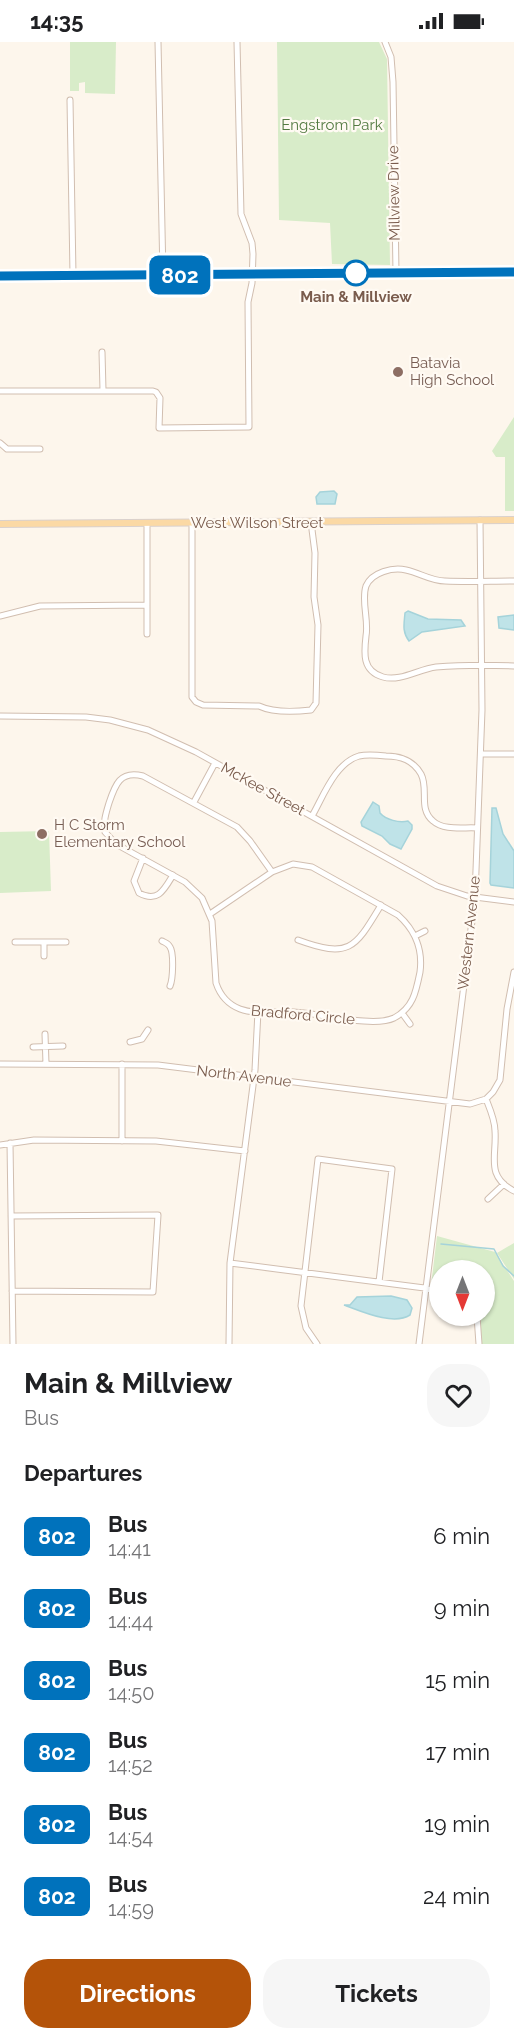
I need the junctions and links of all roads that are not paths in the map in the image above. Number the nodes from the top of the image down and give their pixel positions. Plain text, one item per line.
1 (158, 42) edge
2 (237, 42) edge
3 (385, 42) edge
4 (70, 100) dead end
5 (514, 272) edge
6 (396, 273) junction
7 (253, 274) junction
8 (72, 275) junction
9 (163, 275) junction
10 (0, 276) edge
11 (102, 352) dead end
12 (103, 390) junction
13 (0, 391) edge
14 (0, 443) edge
15 (40, 449) dead end
16 (480, 520) junction
17 (514, 520) edge
18 (311, 522) junction
19 (147, 523) junction
20 (192, 523) junction
21 (0, 524) edge
22 (481, 581) junction
23 (514, 581) edge
24 (147, 605) junction
25 (0, 616) edge
26 (147, 634) dead end
27 (482, 666) junction
28 (514, 666) edge
29 (0, 716) edge
30 (481, 754) junction
31 (514, 754) edge
32 (215, 763) junction
33 (194, 802) junction
34 (312, 816) junction
35 (477, 828) junction
36 (143, 858) junction
37 (272, 872) junction
38 (173, 875) junction
39 (475, 897) junction
40 (514, 902) edge
41 (381, 905) junction
42 (210, 914) junction
43 (425, 931) dead end
44 (415, 936) junction
45 (298, 940) dead end
46 (162, 941) dead end
47 (15, 942) dead end
48 (44, 942) junction
49 (66, 942) dead end
50 (44, 956) dead end
51 (514, 972) edge
52 (170, 987) dead end
53 (223, 997) junction
54 (216, 1002) dead end
55 (258, 1011) junction
56 (402, 1013) junction
57 (510, 1017) edge
58 (410, 1024) dead end
59 (148, 1030) dead end
60 (45, 1034) dead end
61 (130, 1042) dead end
62 (63, 1046) dead end
63 (33, 1047) dead end
64 (46, 1048) junction
65 (0, 1064) edge
66 (46, 1064) junction
67 (122, 1065) junction
68 (254, 1076) junction
69 (486, 1099) junction
70 (448, 1102) junction
71 (122, 1141) junction
72 (10, 1143) junction
73 (0, 1145) edge
74 (244, 1150) junction
75 (504, 1184) junction
76 (514, 1191) edge
77 (488, 1199) dead end
78 (11, 1216) junction
79 (230, 1263) junction
80 (304, 1272) junction
81 (379, 1282) junction
82 (426, 1288) junction
83 (429, 1288) edge
84 (12, 1291) junction
85 (478, 1326) edge
86 (13, 1344) edge
87 (229, 1344) edge
88 (317, 1344) edge
89 (419, 1344) edge
90 (479, 1344) edge

1 - 9 street
2 - 7 street
3 - 6 street, Millview Drive
4 - 8 street
5 - 6 main road
6 - 7 main road
7 - 9 main road
7 - 12 street
8 - 9 main road
8 - 10 main road
11 - 12 street
12 - 13 street
14 - 15 street
16 - 17 main road, West Wilson Street
16 - 18 main road, West Wilson Street
16 - 22 street, Western Avenue
18 - 20 main road, West Wilson Street
18 - 20 street
19 - 20 main road, West Wilson Street
19 - 21 main road, West Wilson Street
19 - 24 street
22 - 23 street
22 - 27 street, Western Avenue
22 - 27 street
24 - 25 street
24 - 26 street
27 - 28 street
27 - 30 street, Western Avenue
29 - 32 street, McKee Street
30 - 31 street
30 - 35 street, Western Avenue
32 - 33 street
32 - 34 street, McKee Street
33 - 36 street
33 - 37 street
34 - 35 street
34 - 39 street, McKee Street
35 - 39 street, Western Avenue
36 - 38 street
36 - 38 street
37 - 41 street
37 - 42 street
38 - 42 street
39 - 40 street, McKee Street
39 - 70 street, Western Avenue
41 - 44 street
41 - 45 street
42 - 53 street
43 - 44 street
44 - 56 street
46 - 52 street
47 - 48 street
48 - 49 street
48 - 50 street
51 - 57 street
53 - 54 street
53 - 55 street, Bradford Circle
55 - 56 street, Bradford Circle
55 - 68 street
56 - 58 street
57 - 69 street
59 - 61 street
60 - 64 street
62 - 64 street
63 - 64 street
64 - 66 street
65 - 66 street, North Avenue
66 - 67 street, North Avenue
67 - 68 street, North Avenue
67 - 71 street
68 - 70 street, North Avenue
68 - 74 street
69 - 70 street, North Avenue
69 - 75 street
70 - 82 street, Western Avenue
71 - 72 street
71 - 74 street
72 - 73 street
72 - 78 street
74 - 79 street
75 - 76 street
75 - 77 street
78 - 84 street
78 - 84 street
79 - 80 street
79 - 87 street
80 - 81 street
80 - 81 street
80 - 88 street
81 - 82 street
82 - 83 street
82 - 89 street, Western Avenue
84 - 86 street
85 - 90 street

